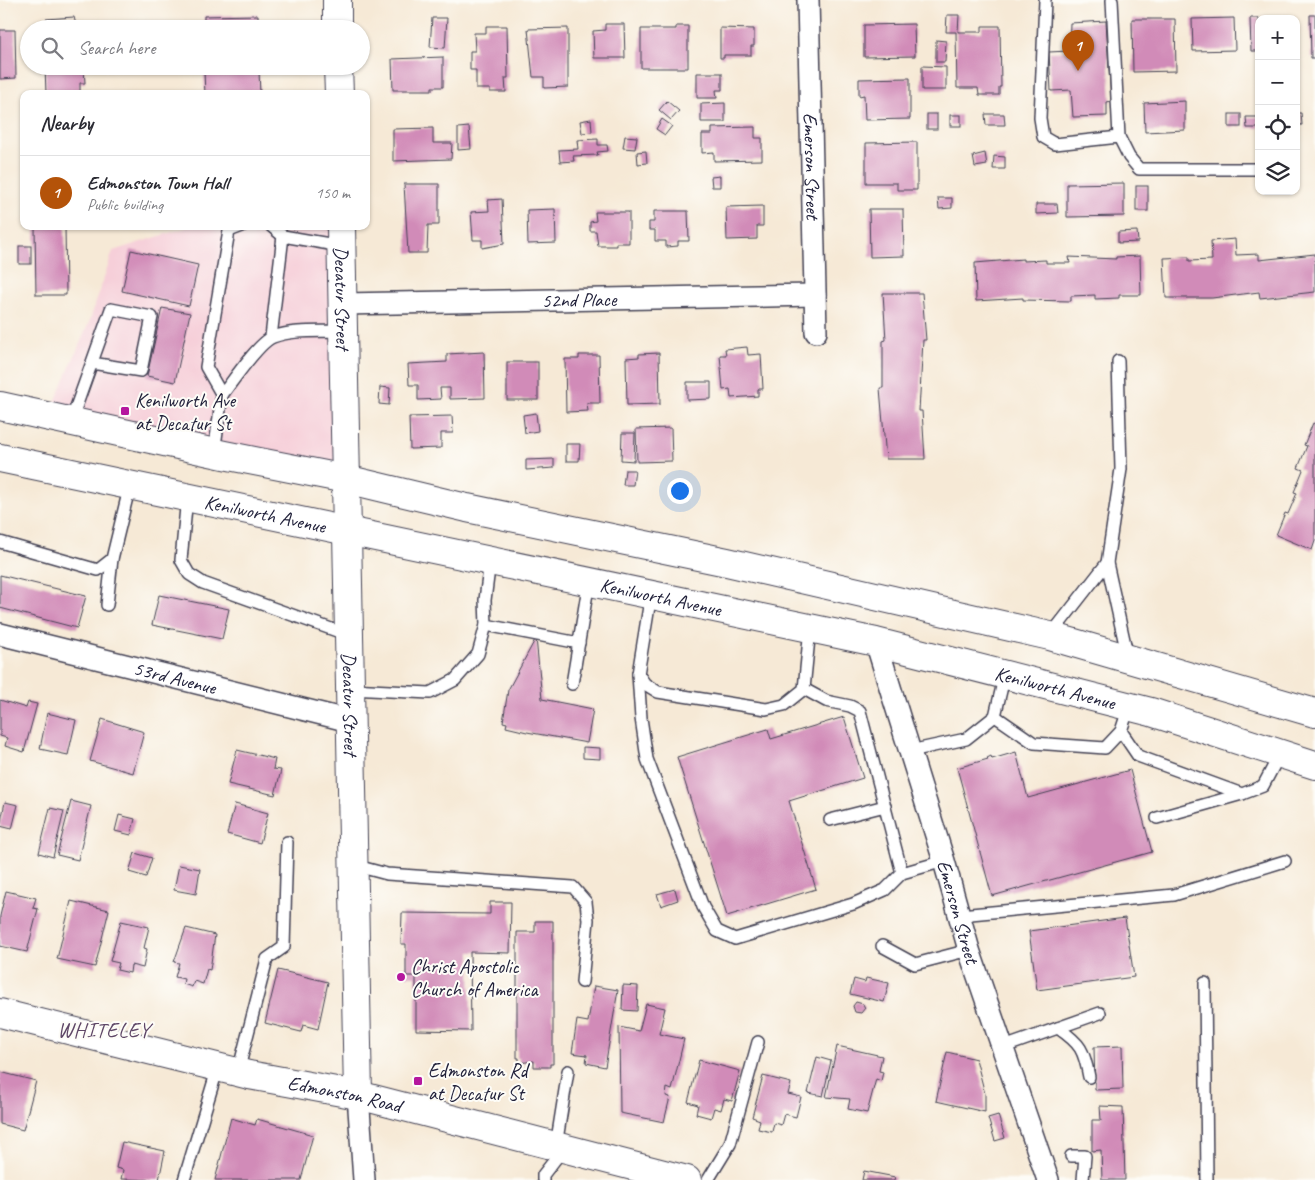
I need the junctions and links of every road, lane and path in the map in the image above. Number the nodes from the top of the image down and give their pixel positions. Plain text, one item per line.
1 (337, 0) edge
2 (808, 0) edge
3 (1045, 0) edge
4 (1112, 0) edge
5 (337, 20) edge
6 (338, 75) edge
7 (339, 90) edge
8 (1119, 137) junction
9 (1255, 169) edge
10 (232, 230) edge
11 (276, 230) edge
12 (283, 236) junction
13 (341, 236) edge
14 (815, 295) junction
15 (343, 304) junction
16 (343, 331) junction
17 (816, 332) dead end
18 (271, 337) junction
19 (1118, 361) dead end
20 (92, 363) junction
21 (222, 395) junction
22 (0, 406) edge
23 (71, 421) junction
24 (214, 453) junction
25 (0, 458) edge
26 (346, 478) junction
27 (130, 484) junction
28 (187, 496) junction
29 (347, 531) junction
30 (0, 542) edge
31 (112, 559) junction
32 (490, 561) junction
33 (1107, 563) junction
34 (589, 581) junction
35 (652, 594) junction
36 (107, 605) dead end
37 (486, 625) junction
38 (810, 628) junction
39 (0, 634) edge
40 (349, 635) junction
41 (1050, 636) junction
42 (876, 642) junction
43 (579, 643) junction
44 (1128, 658) junction
45 (638, 674) junction
46 (1004, 674) junction
47 (572, 684) dead end
48 (350, 689) junction
49 (804, 689) junction
50 (1315, 713) edge
51 (995, 716) junction
52 (1125, 719) junction
53 (350, 721) junction
54 (910, 751) junction
55 (1280, 754) junction
56 (1315, 765) edge
57 (1242, 794) junction
58 (885, 806) junction
59 (1157, 818) dead end
60 (830, 820) dead end
61 (288, 842) dead end
62 (944, 861) junction
63 (1285, 861) dead end
64 (353, 865) junction
65 (902, 872) junction
66 (960, 915) junction
67 (882, 946) dead end
68 (969, 950) junction
69 (582, 982) dead end
70 (1206, 983) dead end
71 (0, 1013) edge
72 (1100, 1013) dead end
73 (1058, 1028) junction
74 (758, 1042) dead end
75 (1004, 1047) junction
76 (228, 1070) junction
77 (568, 1071) dead end
78 (1089, 1077) dead end
79 (358, 1095) junction
80 (560, 1147) junction
81 (1071, 1156) dead end
82 (184, 1180) edge
83 (364, 1180) edge
84 (543, 1180) edge
85 (687, 1180) edge
86 (708, 1180) edge
87 (1048, 1180) edge
88 (1083, 1180) edge
89 (1207, 1180) edge

1 - 5 main road
2 - 14 street, Emerson Street
3 - 8 lane
4 - 8 lane
6 - 7 main road
8 - 9 lane
10 - 21 lane
11 - 12 lane
12 - 13 lane
12 - 18 lane
13 - 15 main road, Decatur Street
14 - 15 street, 52nd Place
14 - 17 street, Emerson Street
15 - 16 main road, Decatur Street
16 - 18 lane
16 - 26 main road, Decatur Street
18 - 21 lane
19 - 33 lane
20 - 20 lane
20 - 23 lane
21 - 24 lane
22 - 23 main road
23 - 24 main road
24 - 26 main road
25 - 27 main road, Kenilworth Avenue
26 - 29 main road, Decatur Street
26 - 41 main road
27 - 28 main road, Kenilworth Avenue
27 - 31 lane
28 - 29 main road, Kenilworth Avenue
28 - 40 lane
29 - 32 main road, Kenilworth Avenue
29 - 40 main road, Decatur Street
30 - 31 lane
31 - 36 lane
32 - 34 main road, Kenilworth Avenue
32 - 37 lane
33 - 41 lane
33 - 44 lane
34 - 35 main road, Kenilworth Avenue
34 - 43 lane
35 - 38 main road, Kenilworth Avenue
35 - 45 lane
37 - 43 lane
37 - 48 lane
38 - 42 main road, Kenilworth Avenue
38 - 49 lane
39 - 53 street, 53rd Avenue
40 - 48 main road, Decatur Street
41 - 44 main road
42 - 46 main road, Kenilworth Avenue
42 - 54 street, Emerson Street
43 - 47 lane
44 - 50 main road
45 - 49 lane
45 - 65 lane
46 - 51 lane
46 - 52 main road, Kenilworth Avenue
48 - 53 main road, Decatur Street
49 - 58 lane
51 - 52 lane
51 - 54 lane
52 - 55 main road, Kenilworth Avenue
52 - 57 lane
53 - 64 main road, Decatur Street
54 - 62 street, Emerson Street
55 - 56 main road, Kenilworth Avenue
55 - 57 lane
57 - 59 lane
58 - 60 lane
58 - 65 lane
61 - 76 lane
62 - 65 lane
62 - 66 street, Emerson Street
63 - 66 lane
64 - 69 lane
64 - 79 main road, Decatur Street
66 - 68 street, Emerson Street
67 - 68 lane
68 - 75 street, Emerson Street
70 - 89 lane
71 - 76 main road, Edmonston Road
72 - 73 lane
73 - 75 lane
73 - 78 lane
74 - 86 lane
75 - 87 street, Emerson Street
76 - 79 main road, Edmonston Road
76 - 82 lane
77 - 80 lane
79 - 80 main road, Edmonston Road
79 - 83 street, Decatur Street
80 - 84 lane
80 - 85 main road, Edmonston Road
81 - 88 lane

